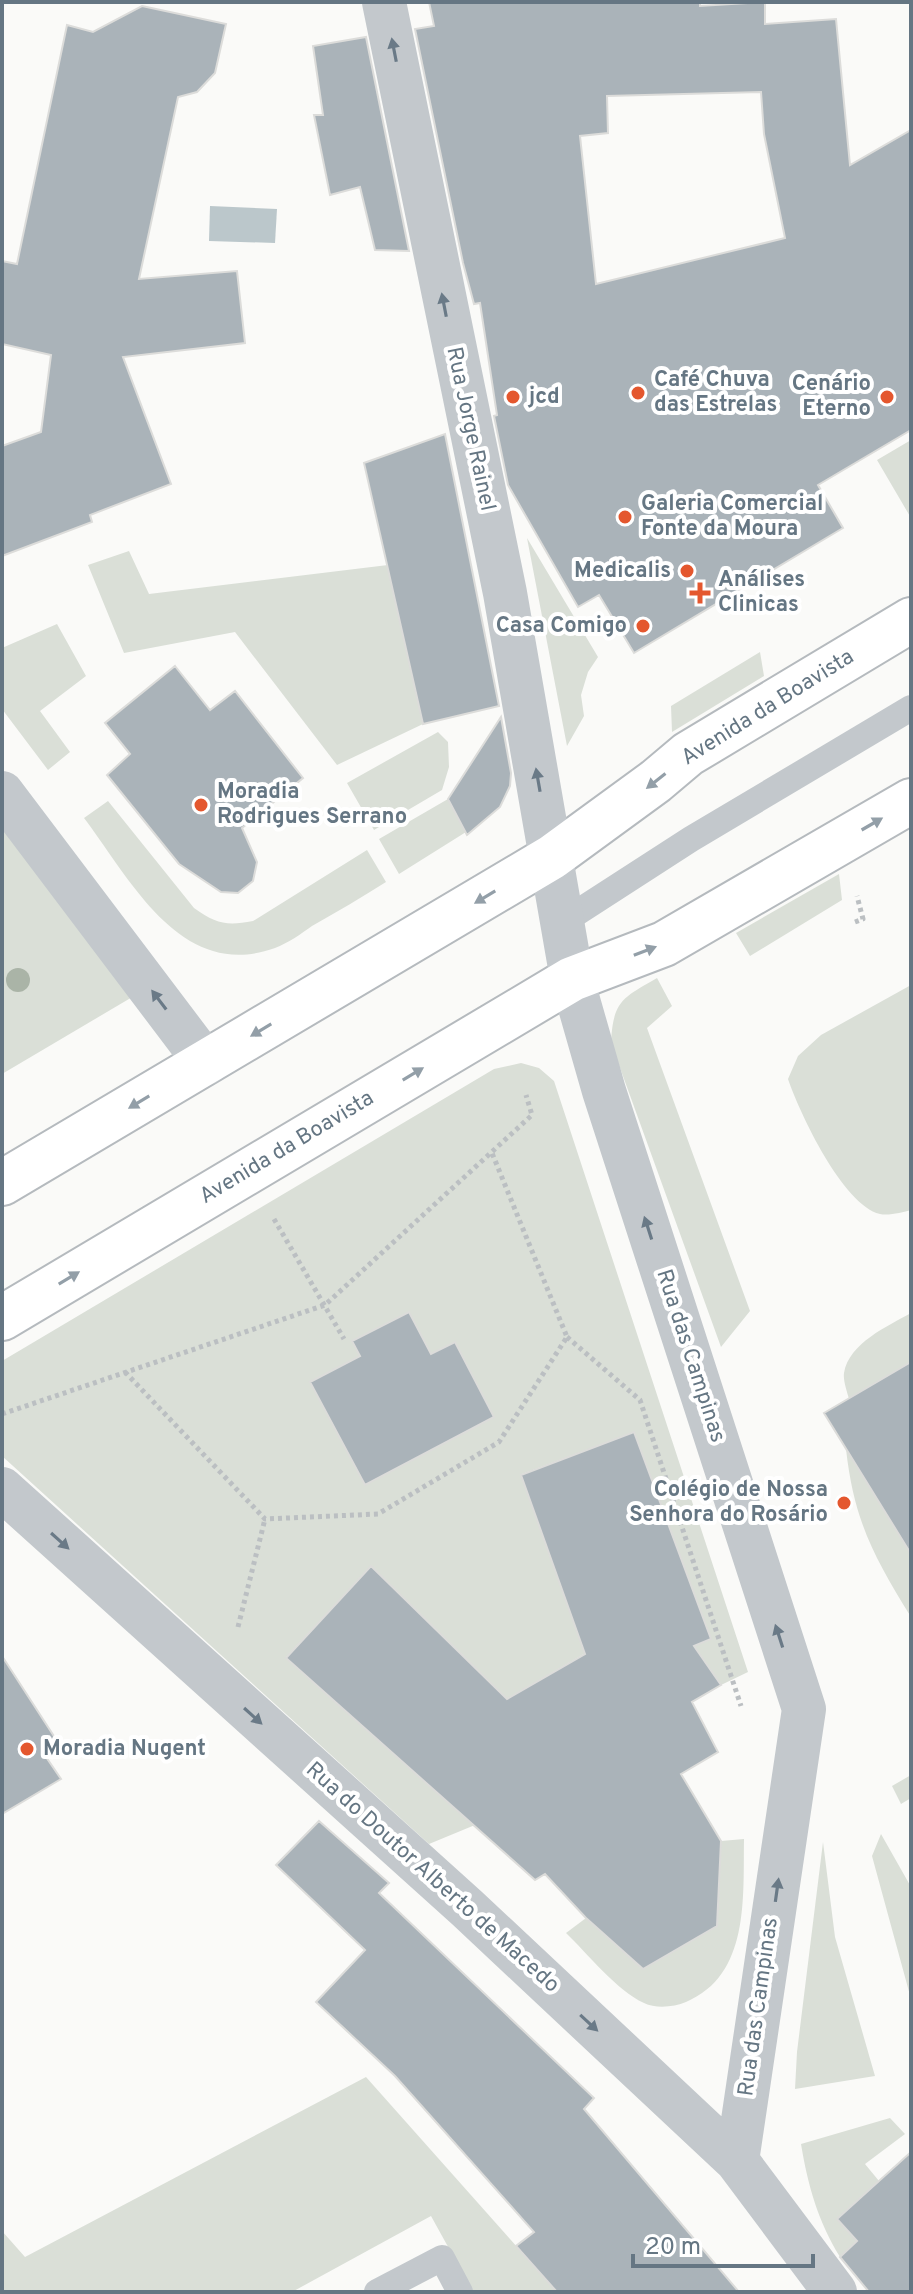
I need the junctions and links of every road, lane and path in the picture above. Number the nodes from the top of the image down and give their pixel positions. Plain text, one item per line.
1 (384, 2) edge
2 (911, 620) edge
3 (911, 708) edge
4 (2, 793) edge
5 (911, 801) edge
6 (552, 857) junction
7 (561, 923) junction
8 (572, 979) junction
9 (206, 1063) junction
10 (526, 1095) dead end
11 (492, 1153) junction
12 (247, 1172) junction
13 (2, 1183) edge
14 (325, 1305) junction
15 (2, 1318) edge
16 (567, 1337) junction
17 (344, 1339) dead end
18 (125, 1372) junction
19 (2, 1414) edge
20 (2, 1489) edge
21 (265, 1519) junction
22 (236, 1637) dead end
23 (741, 1706) dead end
24 (737, 2161) junction
25 (377, 2292) edge
26 (460, 2292) edge
27 (835, 2292) edge

6 -> 1 street, Rua Jorge Rainel
2 -> 6 main road, Avenida da Boavista
3 - 7 lane
9 -> 4 street
8 -> 5 main road, Avenida da Boavista
6 - 7 street
6 -> 9 main road, Avenida da Boavista
7 - 8 street
12 -> 8 main road, Avenida da Boavista
24 -> 8 street, Rua das Campinas
9 -> 13 main road, Avenida da Boavista
10 - 11 path
11 - 14 path
11 - 16 path
12 - 14 path
15 -> 12 main road, Avenida da Boavista
14 - 17 path
14 - 18 path
16 - 21 path
16 - 23 path
18 - 19 path
18 - 21 path
20 -> 24 street, Rua do Doutor Alberto de Macedo
21 - 22 path
24 - 27 street, Rua do Doutor Alberto de Macedo
25 - 26 lane

